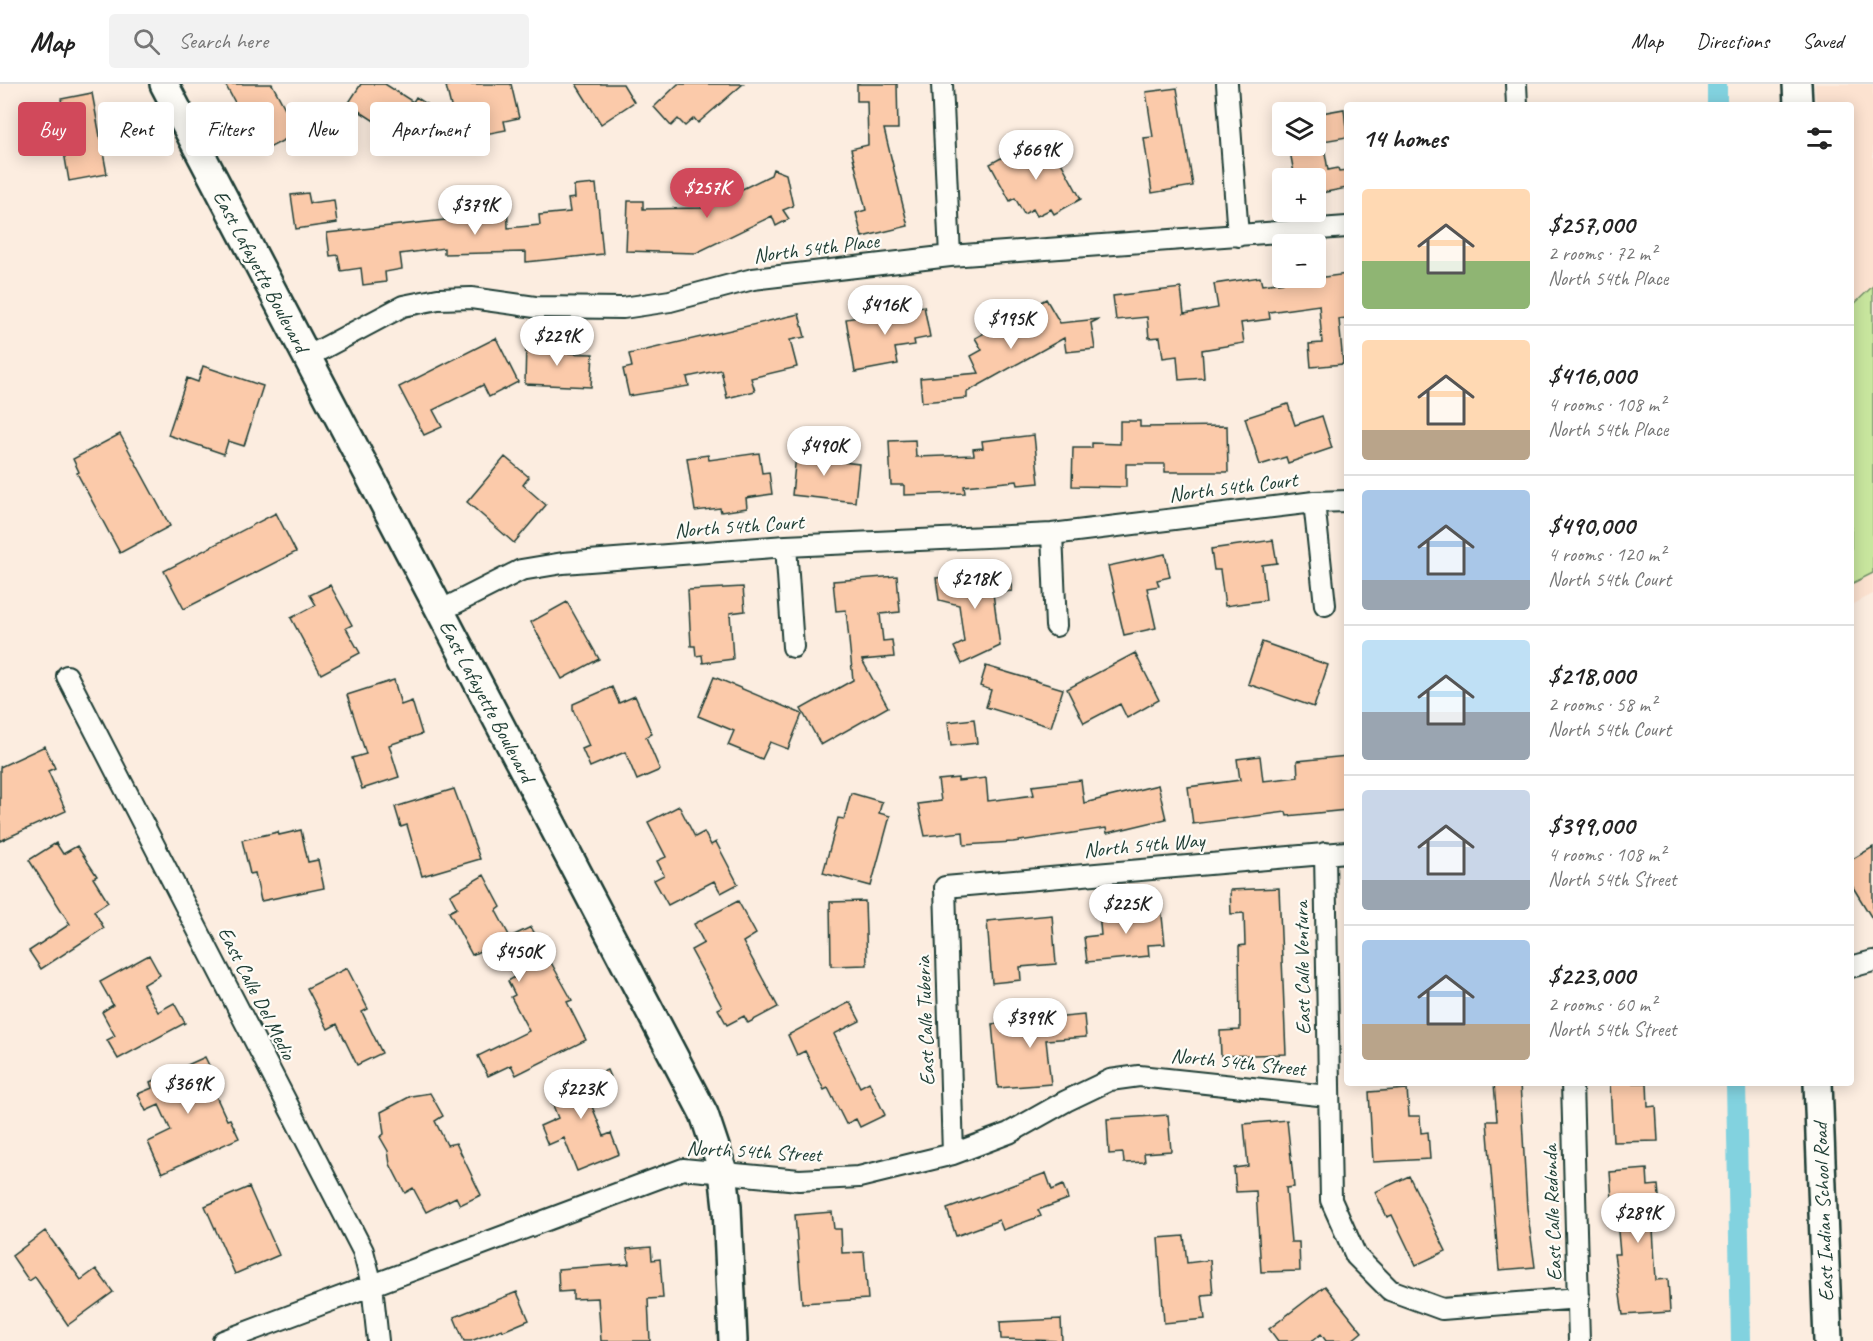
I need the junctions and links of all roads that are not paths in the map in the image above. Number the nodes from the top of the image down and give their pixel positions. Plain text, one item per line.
1 (164, 84) edge
2 (942, 84) edge
3 (1227, 84) edge
4 (1516, 84) edge
5 (1797, 84) edge
6 (1517, 102) edge
7 (1798, 102) edge
8 (1344, 227) edge
9 (1239, 236) junction
10 (950, 256) junction
11 (307, 357) junction
12 (1344, 501) edge
13 (1314, 502) junction
14 (1052, 534) junction
15 (786, 546) junction
16 (1325, 606) dead end
17 (440, 611) junction
18 (1056, 626) dead end
19 (793, 647) dead end
20 (68, 676) dead end
21 (1344, 852) edge
22 (1325, 853) junction
23 (945, 887) joint
24 (1873, 961) edge
25 (1854, 966) edge
26 (1572, 1086) edge
27 (1818, 1086) edge
28 (1328, 1096) junction
29 (953, 1154) junction
30 (723, 1171) junction
31 (372, 1285) junction
32 (1579, 1298) junction
33 (223, 1341) edge
34 (378, 1341) edge
35 (733, 1341) edge
36 (1579, 1341) edge
37 (1827, 1341) edge

1 - 11 street, East Lafayette Boulevard
2 - 10 street
3 - 9 street
4 - 6 street
5 - 7 street
8 - 9 street, North 54th Place
9 - 10 street, North 54th Place
10 - 11 street, North 54th Place
11 - 17 street, East Lafayette Boulevard
12 - 13 street, North 54th Court
13 - 14 street, North 54th Court
13 - 16 street, North 54th Court
14 - 15 street, North 54th Court
14 - 18 street
15 - 17 street, North 54th Court
15 - 19 street
17 - 30 street, East Lafayette Boulevard
20 - 31 street, East Calle Del Medio
21 - 22 street, North 54th Way
22 - 23 street, North 54th Way
22 - 28 street, East Calle Ventura
23 - 29 street, East Calle Tuberia
24 - 25 street
26 - 32 street, East Calle Redonda
27 - 37 street, East Indian School Road
28 - 29 street, North 54th Street
28 - 32 street, East Calle Ventura
29 - 30 street, North 54th Street
30 - 31 street, North 54th Street
30 - 35 street, East Lafayette Boulevard
31 - 33 street, North 54th Street
31 - 34 street, East Calle Del Medio
32 - 36 street, East Calle Redonda

